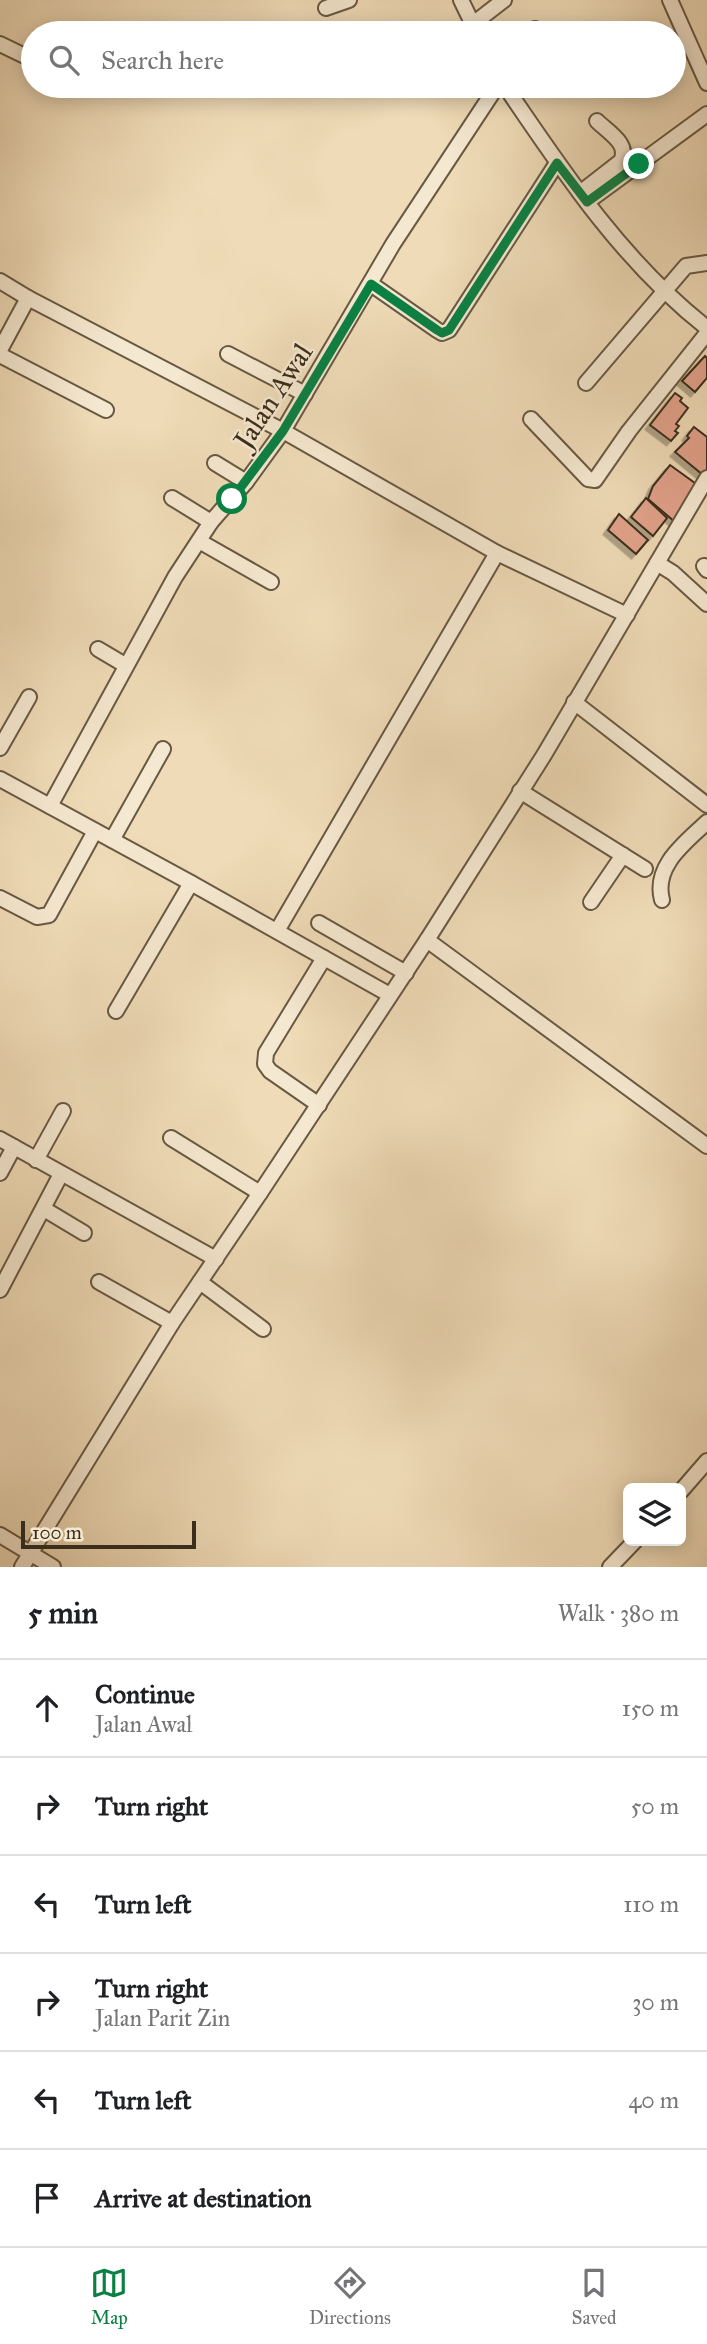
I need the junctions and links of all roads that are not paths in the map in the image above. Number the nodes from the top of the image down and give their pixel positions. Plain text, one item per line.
1 (349, 0) edge
2 (461, 0) edge
3 (504, 0) edge
4 (670, 0) edge
5 (326, 8) dead end
6 (471, 21) edge
7 (483, 21) edge
8 (679, 21) edge
9 (686, 36) edge
10 (0, 44) edge
11 (21, 54) edge
12 (707, 83) edge
13 (498, 98) edge
14 (513, 98) edge
15 (707, 114) edge
16 (597, 121) dead end
17 (557, 163) junction
18 (583, 197) junction
19 (707, 263) edge
20 (0, 281) edge
21 (371, 284) junction
22 (663, 290) junction
23 (28, 298) junction
24 (707, 328) edge
25 (707, 333) edge
26 (0, 352) edge
27 (228, 354) dead end
28 (586, 383) dead end
29 (305, 394) junction
30 (106, 410) dead end
31 (530, 419) dead end
32 (283, 431) junction
33 (215, 463) dead end
34 (707, 478) edge
35 (246, 482) junction
36 (172, 498) dead end
37 (211, 522) junction
38 (198, 541) junction
39 (494, 559) junction
40 (666, 569) junction
41 (271, 582) dead end
42 (707, 604) edge
43 (622, 624) junction
44 (98, 649) dead end
45 (125, 665) junction
46 (29, 697) dead end
47 (574, 702) junction
48 (0, 748) edge
49 (163, 749) dead end
50 (0, 779) edge
51 (520, 791) junction
52 (707, 804) edge
53 (50, 806) junction
54 (707, 822) edge
55 (95, 831) junction
56 (112, 840) junction
57 (623, 855) junction
58 (645, 869) dead end
59 (191, 883) junction
60 (0, 898) edge
61 (662, 900) dead end
62 (591, 902) dead end
63 (319, 923) dead end
64 (277, 931) junction
65 (427, 940) junction
66 (324, 958) junction
67 (405, 973) junction
68 (390, 995) junction
69 (116, 1012) dead end
70 (319, 1105) junction
71 (63, 1111) dead end
72 (171, 1138) dead end
73 (0, 1139) edge
74 (707, 1146) edge
75 (14, 1147) junction
76 (36, 1160) junction
77 (0, 1173) edge
78 (61, 1174) junction
79 (260, 1193) junction
80 (44, 1209) junction
81 (84, 1233) dead end
82 (216, 1259) junction
83 (99, 1282) dead end
84 (200, 1282) junction
85 (0, 1290) edge
86 (172, 1323) junction
87 (263, 1329) dead end
88 (707, 1461) edge
89 (686, 1485) edge
90 (0, 1535) edge
91 (630, 1546) edge
92 (30, 1552) junction
93 (22, 1567) edge
94 (53, 1567) edge
95 (610, 1567) edge

1 - 5 street
2 - 6 street
3 - 7 street
4 - 8 street
9 - 12 street
10 - 11 street
13 - 21 street, Jalan Awal
14 - 17 street
15 - 18 street
16 - 18 street
17 - 18 street
17 - 21 street
18 - 22 street
19 - 22 street
20 - 23 street
21 - 29 street, Jalan Awal
22 - 24 street
22 - 28 street
23 - 26 street
23 - 32 street
25 - 31 street
26 - 30 street
27 - 29 street
29 - 32 street, Jalan Awal
32 - 35 street, Jalan Awal
32 - 39 street
33 - 35 street
34 - 40 street
35 - 37 street, Jalan Awal
36 - 37 street
37 - 38 street, Jalan Awal
38 - 41 street
38 - 45 street, Jalan Awal
39 - 43 street
39 - 64 street
40 - 42 street
40 - 43 street
43 - 47 street
44 - 45 street
45 - 53 street, Jalan Awal
46 - 48 street
47 - 51 street
47 - 52 street
49 - 56 street
50 - 53 street
51 - 57 street
51 - 65 street
53 - 55 street
54 - 61 street
55 - 56 street
55 - 60 street
56 - 59 street
57 - 58 street
57 - 62 street
59 - 64 street
59 - 69 street
63 - 67 street
64 - 66 street
65 - 67 street
65 - 74 street
66 - 68 street
66 - 70 street
67 - 68 street
68 - 70 street
70 - 79 street
71 - 76 street
72 - 79 street
73 - 75 street
75 - 76 street
75 - 77 street
76 - 78 street
78 - 80 street
78 - 82 street
79 - 82 street
80 - 81 street
80 - 85 street
82 - 84 street
83 - 86 street
84 - 86 street
84 - 87 street
86 - 92 street
88 - 89 street
90 - 92 street
91 - 95 street
92 - 93 street
92 - 94 street

